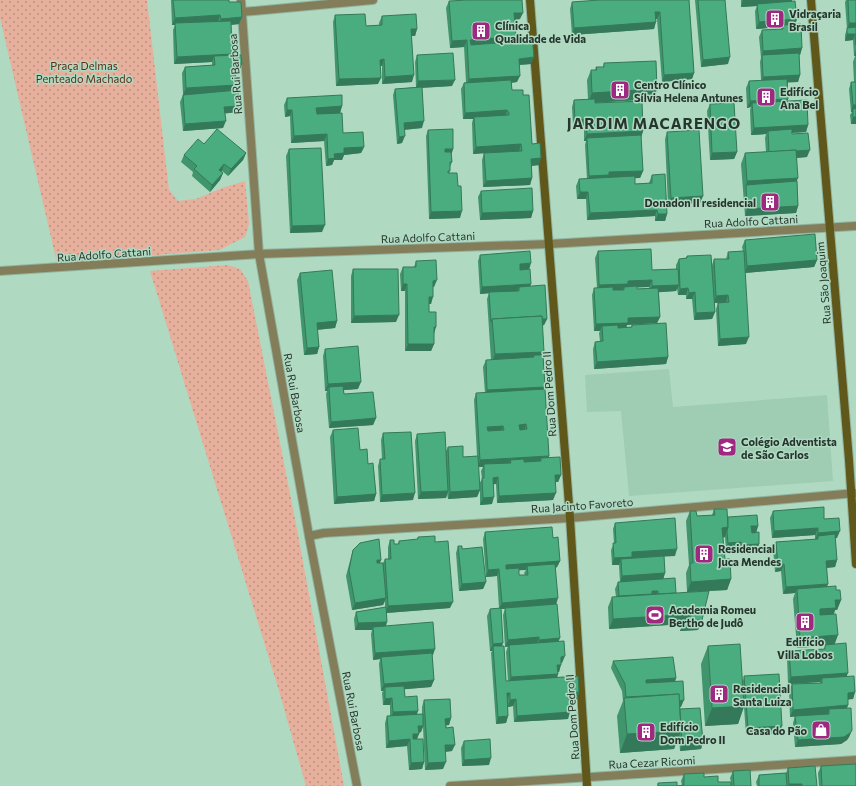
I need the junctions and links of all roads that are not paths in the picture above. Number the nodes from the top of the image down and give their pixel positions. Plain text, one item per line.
1 (241, 0) edge
2 (372, 0) edge
3 (530, 0) edge
4 (811, 0) edge
5 (242, 12) junction
6 (856, 226) edge
7 (830, 228) junction
8 (549, 244) junction
9 (259, 254) junction
10 (0, 271) edge
11 (854, 493) edge
12 (570, 518) junction
13 (309, 536) junction
14 (856, 564) edge
15 (856, 760) edge
16 (587, 777) junction
17 (357, 786) edge
18 (450, 786) edge
19 (587, 786) edge

1 - 5 street, Rua Rui Barbosa
2 - 5 street
3 - 8 main road, Rua Dom Pedro II
4 - 7 main road, Rua São Joaquim
5 - 9 street, Rua Rui Barbosa
6 - 7 street, Rua Adolfo Cattani
7 - 8 street, Rua Adolfo Cattani
7 - 11 main road, Rua São Joaquim
8 - 9 street, Rua Adolfo Cattani
8 - 12 main road, Rua Dom Pedro II
9 - 10 street, Rua Adolfo Cattani
9 - 13 street, Rua Rui Barbosa
11 - 12 street, Rua Jacinto Favoreto
11 - 14 main road, Rua São Joaquim
12 - 13 street, Rua Jacinto Favoreto
12 - 16 main road, Rua Dom Pedro II
13 - 17 street, Rua Rui Barbosa
15 - 16 street, Rua Cezar Ricomi
16 - 18 street, Rua Cezar Ricomi
16 - 19 main road, Rua Dom Pedro II

